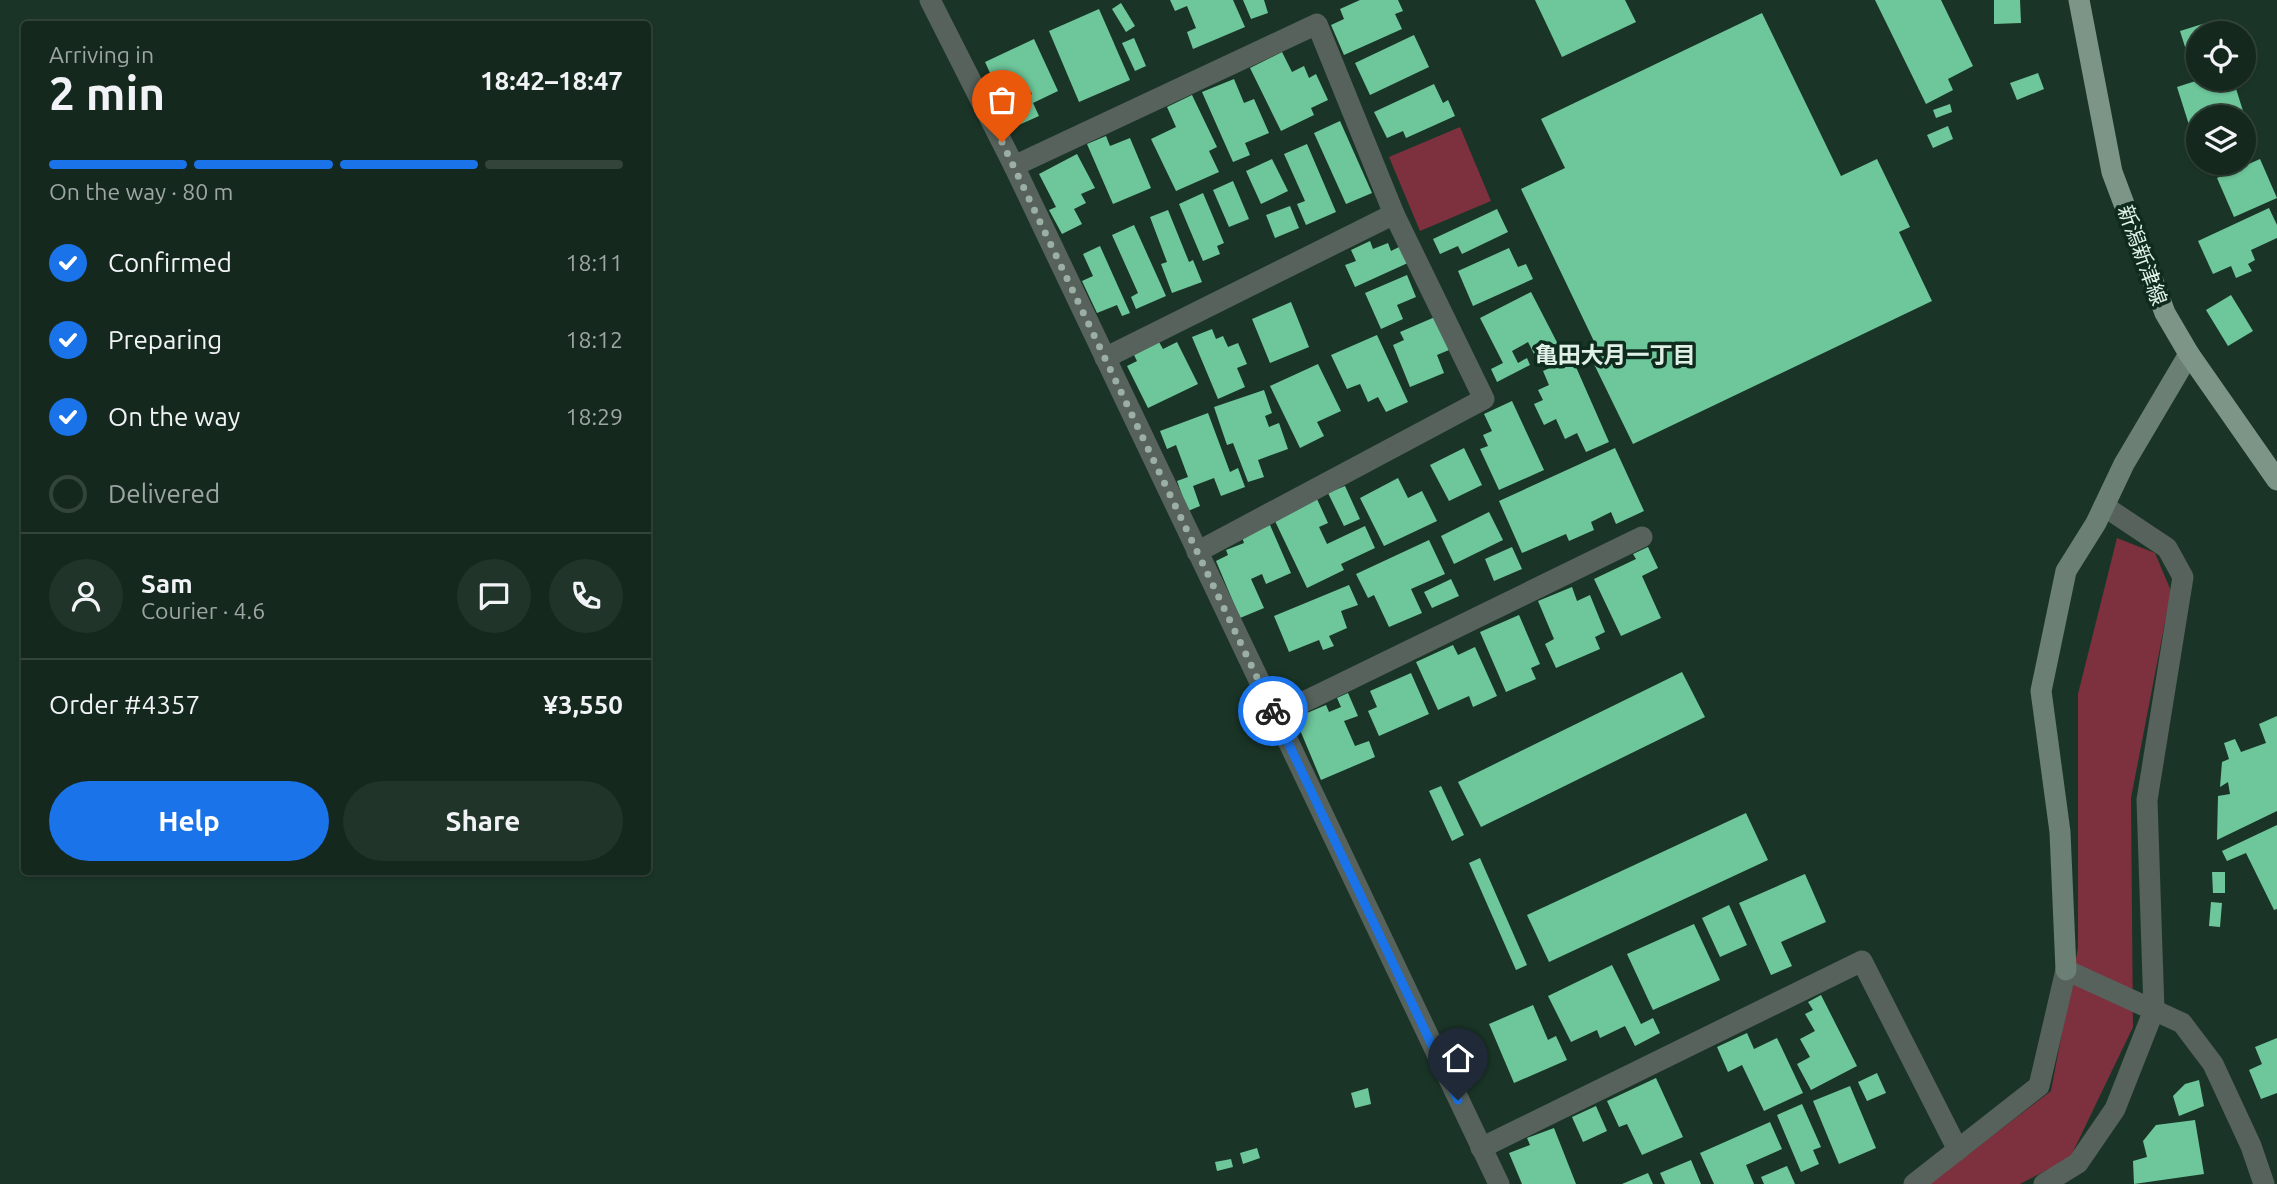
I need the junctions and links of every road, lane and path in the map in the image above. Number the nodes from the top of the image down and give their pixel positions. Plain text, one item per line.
1 (930, 0) edge
2 (2078, 0) edge
3 (1014, 166) junction
4 (1394, 214) junction
5 (2189, 354) junction
6 (1105, 358) junction
7 (2277, 480) edge
8 (2104, 506) junction
9 (1642, 537) dead end
10 (1197, 552) junction
11 (1275, 716) junction
12 (2066, 970) junction
13 (2154, 1010) junction
14 (1481, 1148) junction
15 (1958, 1150) junction
16 (1499, 1184) edge
17 (1914, 1184) edge
18 (2044, 1184) edge
19 (2264, 1184) edge

1 - 3 street
2 - 5 main road, 新潟新津線
3 - 4 street
3 - 6 street
4 - 6 street
4 - 10 street
5 - 7 main road, 新潟新津線
5 - 8 street
6 - 10 street
8 - 12 street
8 - 13 street
9 - 11 street
10 - 11 street
11 - 14 street
12 - 13 street
12 - 15 street
13 - 18 street
13 - 19 street
14 - 15 street
14 - 16 street
15 - 17 street

